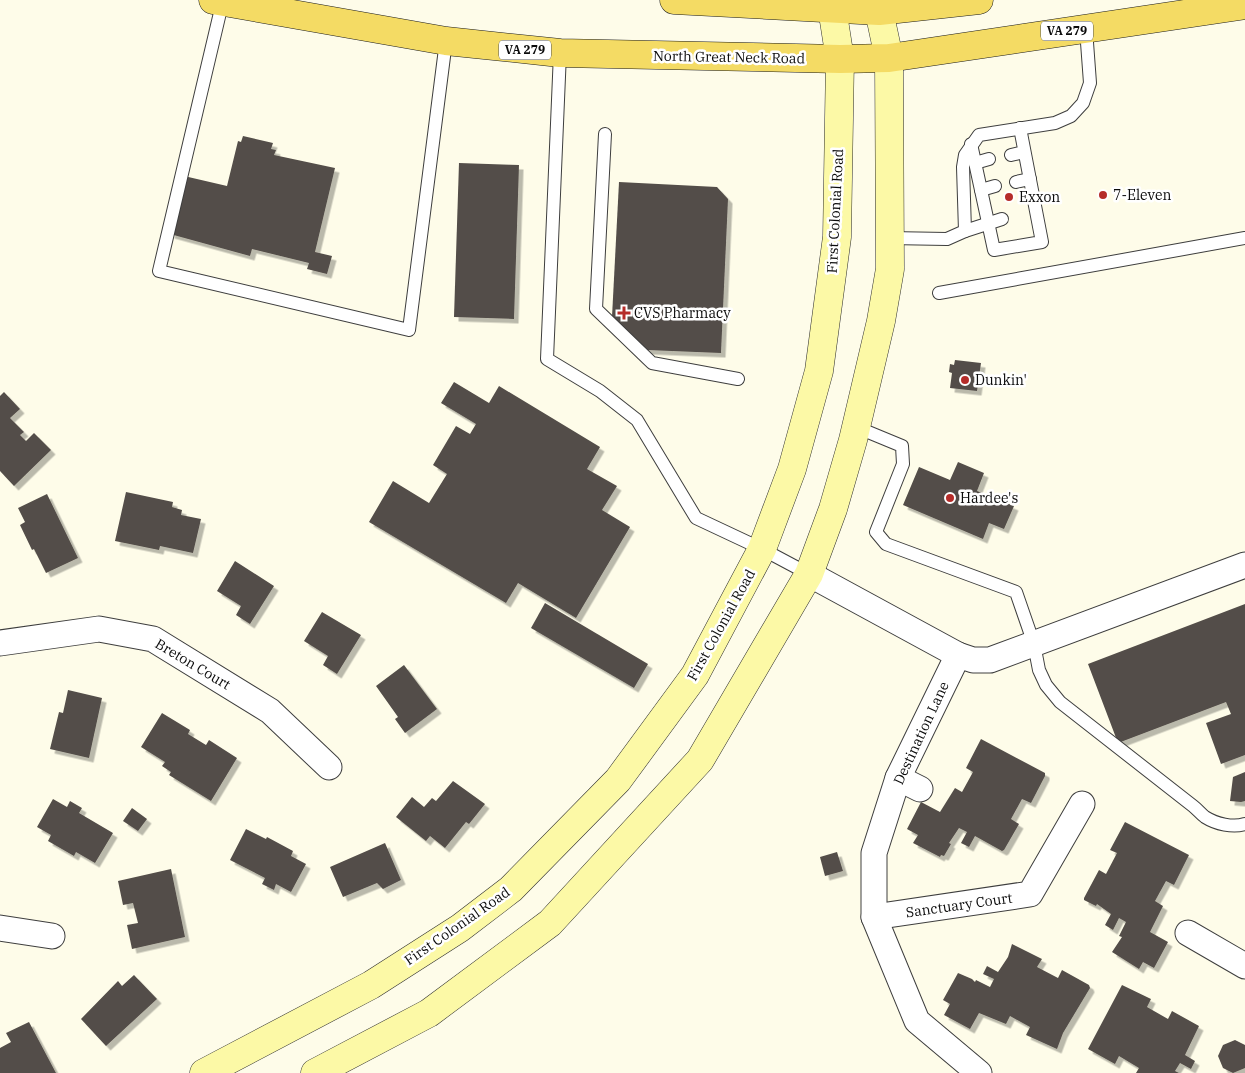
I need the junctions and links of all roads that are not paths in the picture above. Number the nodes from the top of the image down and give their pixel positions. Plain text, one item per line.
1 (674, 0) edge
2 (979, 0) edge
3 (220, 1) edge
4 (832, 4) edge
5 (878, 5) edge
6 (1245, 5) edge
7 (1086, 29) junction
8 (446, 41) junction
9 (560, 54) junction
10 (889, 58) junction
11 (840, 59) junction
12 (1020, 128) junction
13 (605, 134) dead end
14 (971, 144) junction
15 (1024, 152) junction
16 (1011, 155) dead end
17 (989, 160) dead end
18 (975, 163) junction
19 (1030, 179) junction
20 (1016, 182) dead end
21 (995, 186) dead end
22 (981, 190) junction
23 (1002, 219) dead end
24 (988, 223) junction
25 (965, 231) junction
26 (889, 238) junction
27 (1245, 238) edge
28 (940, 293) dead end
29 (738, 379) dead end
30 (856, 427) junction
31 (762, 549) junction
32 (1245, 566) edge
33 (809, 574) junction
34 (0, 644) edge
35 (1034, 644) junction
36 (958, 655) junction
37 (329, 767) dead end
38 (898, 778) junction
39 (920, 789) dead end
40 (1082, 804) dead end
41 (1245, 824) edge
42 (874, 917) junction
43 (0, 928) edge
44 (1188, 933) dead end
45 (52, 936) dead end
46 (1245, 966) edge
47 (204, 1073) edge
48 (315, 1073) edge
49 (979, 1073) edge

1 - 4 main road
2 - 5 main road
3 - 8 main road, North Great Neck Road / VA 279
3 - 8 lane
4 - 5 main road
4 - 11 main road, First Colonial Road
5 - 10 main road
6 - 7 main road, North Great Neck Road / VA 279
7 - 10 main road, North Great Neck Road / VA 279
7 - 12 lane
8 - 9 main road, North Great Neck Road / VA 279
9 - 11 main road, North Great Neck Road / VA 279
9 - 31 lane
10 - 11 main road, North Great Neck Road / VA 279
10 - 26 main road
11 - 31 main road, First Colonial Road
12 - 14 lane
12 - 15 lane
13 - 29 lane
14 - 18 lane
14 - 25 lane
15 - 16 lane
15 - 19 lane
17 - 18 lane
18 - 22 lane
19 - 20 lane
19 - 24 lane
21 - 22 lane
22 - 24 lane
23 - 24 lane
24 - 25 lane
25 - 26 lane
26 - 30 main road
27 - 28 lane
30 - 33 main road
30 - 35 lane
31 - 33 lane
31 - 47 main road, First Colonial Road
32 - 35 street
33 - 36 street
33 - 48 main road
34 - 37 street, Breton Court
35 - 36 street
35 - 41 lane
36 - 38 street, Destination Lane
38 - 39 street
38 - 42 street, Destination Lane
40 - 42 street, Sanctuary Court
42 - 49 street, Destination Lane
43 - 45 street
44 - 46 street

